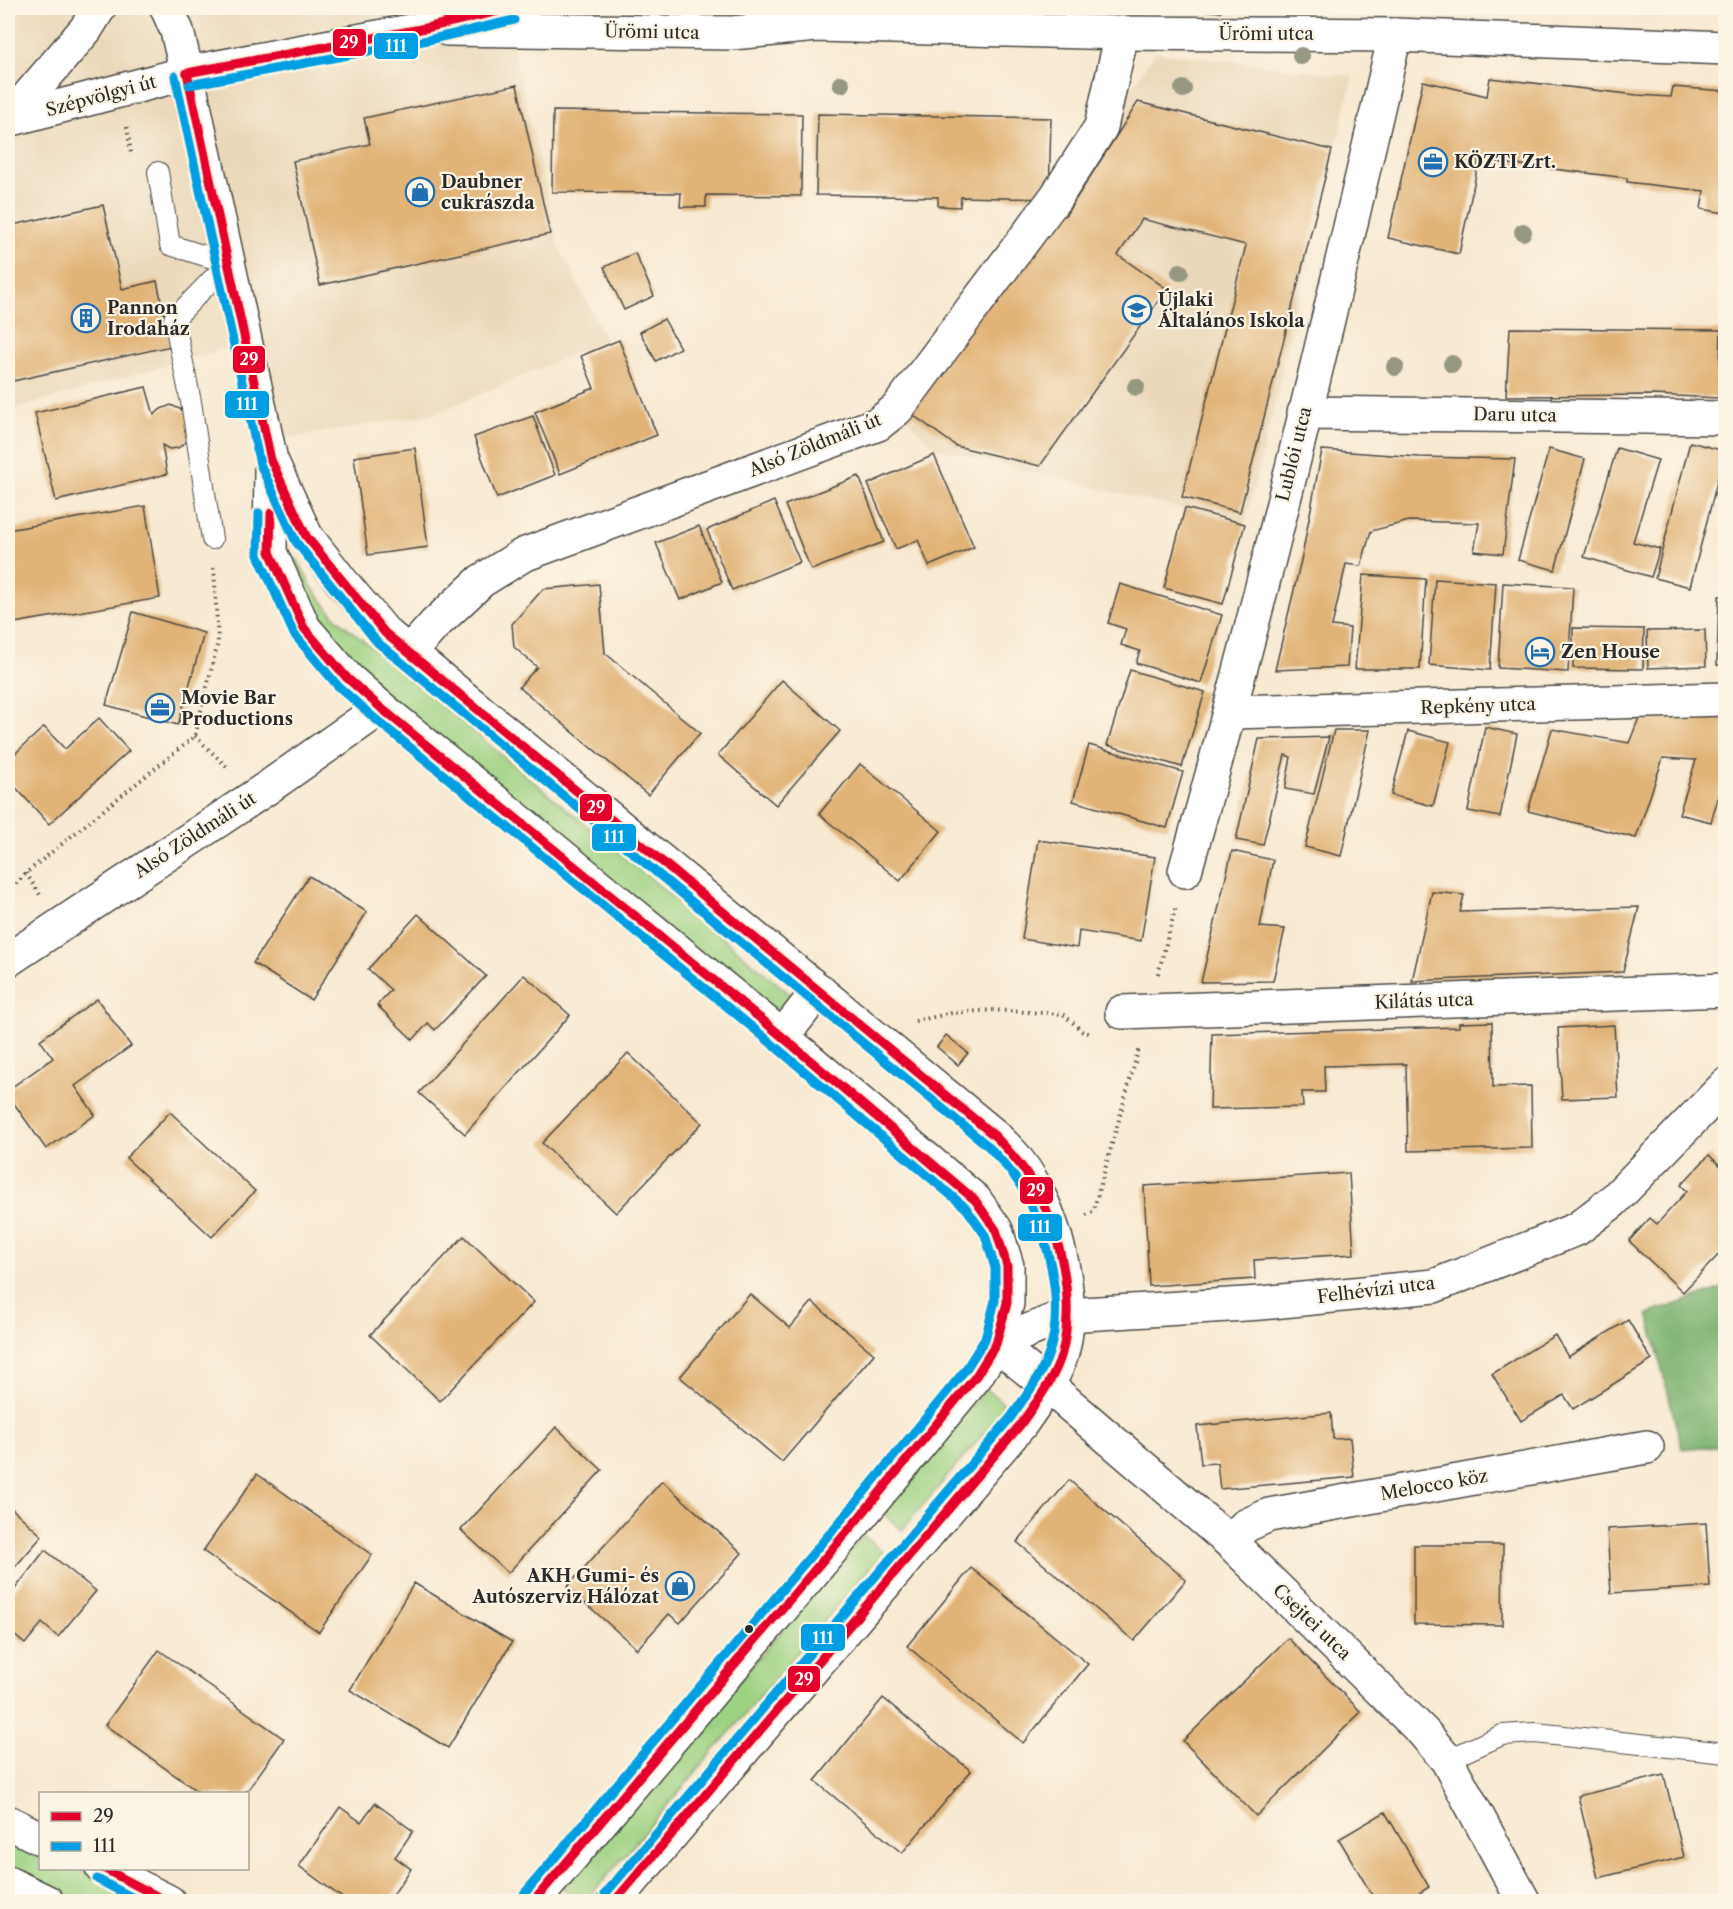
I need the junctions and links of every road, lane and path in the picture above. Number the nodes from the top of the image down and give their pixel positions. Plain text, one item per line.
1 (99, 8) edge
2 (167, 8) edge
3 (511, 8) edge
4 (772, 8) edge
5 (1253, 20) edge
6 (806, 25) junction
7 (426, 28) junction
8 (1122, 33) junction
9 (1395, 35) junction
10 (1725, 48) edge
11 (187, 73) junction
12 (8, 119) edge
13 (158, 172) dead end
14 (228, 263) junction
15 (1304, 413) junction
16 (1725, 418) edge
17 (272, 460) junction
18 (213, 549) joint
19 (410, 652) junction
20 (1725, 699) edge
21 (381, 708) junction
22 (1230, 712) junction
23 (195, 736) junction
24 (255, 795) junction
25 (1185, 871) joint
26 (8, 893) edge
27 (8, 960) edge
28 (819, 990) junction
29 (1725, 990) edge
30 (1136, 1011) junction
31 (870, 1032) junction
32 (782, 1037) junction
33 (1098, 1037) dead end
34 (1128, 1046) dead end
35 (1139, 1049) junction
36 (1725, 1085) edge
37 (1051, 1226) junction
38 (1067, 1314) junction
39 (996, 1344) junction
40 (1048, 1386) junction
41 (1647, 1447) dead end
42 (1230, 1542) junction
43 (1725, 1752) edge
44 (1447, 1760) junction
45 (8, 1822) edge
46 (39, 1838) edge
47 (104, 1870) edge
48 (8, 1883) edge
49 (47, 1902) edge
50 (169, 1902) edge
51 (533, 1902) edge
52 (614, 1902) edge
53 (1524, 1902) edge

1 - 12 street
2 - 11 street
3 - 7 street, Szépvölgyi út
4 - 6 street, Ürömi utca
5 - 8 street, Ürömi utca
5 - 9 street, Ürömi utca
6 - 7 street, Ürömi utca
6 - 8 street, Ürömi utca
7 - 11 street, Szépvölgyi út
8 - 19 street, Alsó Zöldmáli út
9 - 10 street, Ürömi utca
9 - 15 street, Lublói utca
11 - 12 street, Szépvölgyi út
11 - 14 street
13 - 14 lane
14 - 17 street
14 - 18 lane
15 - 16 street, Daru utca
15 - 22 street, Lublói utca
17 - 19 street
17 - 21 street
18 - 23 path
19 - 28 street
20 - 22 street, Repkény utca
21 - 24 street, Alsó Zöldmáli út
21 - 32 street
22 - 25 street, Lublói utca
23 - 24 path
23 - 26 path
24 - 27 street, Alsó Zöldmáli út
25 - 30 path
28 - 31 street
28 - 32 street
29 - 30 street, Kilátás utca
30 - 35 path
31 - 33 path
31 - 37 street
32 - 39 street
34 - 35 path
35 - 37 path
36 - 38 street, Felhévízi utca
37 - 38 street
38 - 39 street, Felhévízi utca
38 - 40 street
39 - 40 street, Csejtei utca
39 - 51 street
40 - 42 street, Csejtei utca
40 - 52 street
41 - 42 street, Melocco köz
42 - 44 street, Csejtei utca
43 - 44 lane
44 - 53 street, Csejtei utca
45 - 46 street
47 - 50 street
48 - 49 street

